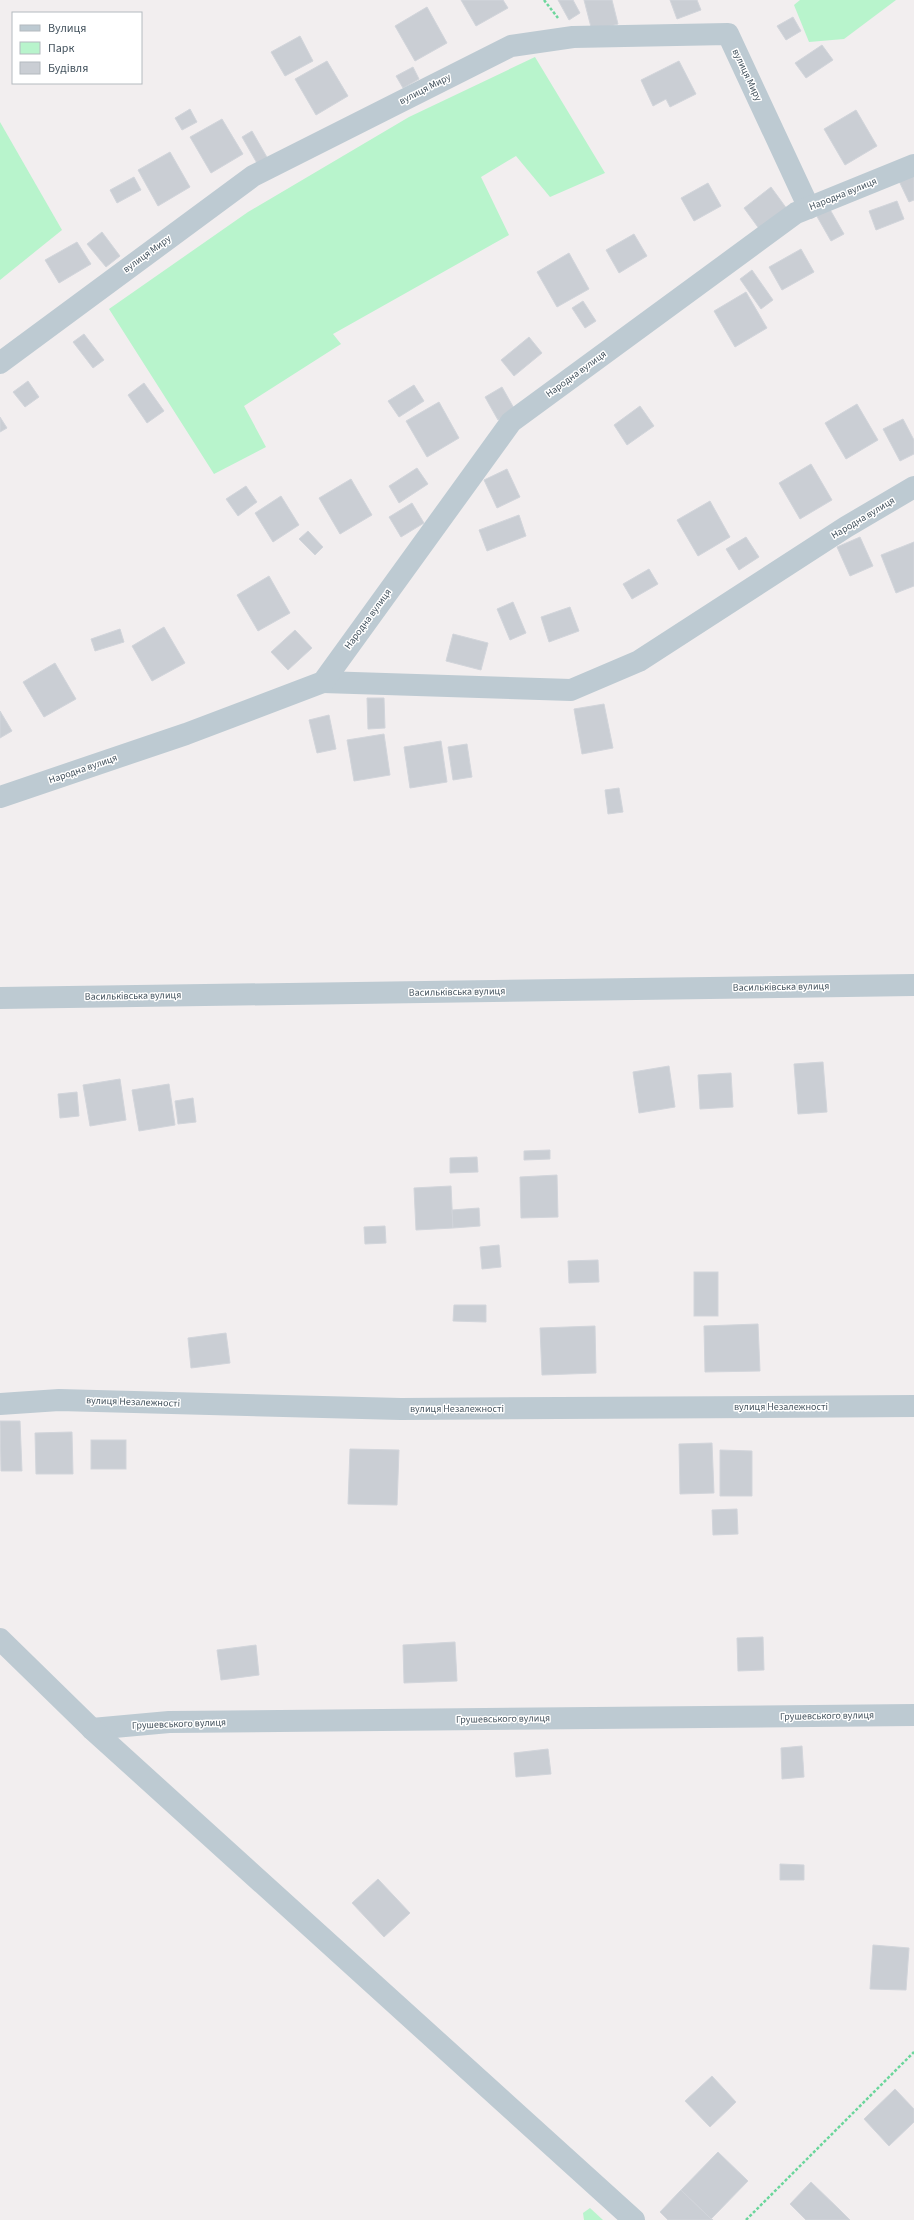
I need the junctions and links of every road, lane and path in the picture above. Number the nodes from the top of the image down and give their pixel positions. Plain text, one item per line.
1 (914, 164) edge
2 (810, 208) junction
3 (0, 363) edge
4 (914, 487) edge
5 (323, 682) junction
6 (0, 797) edge
7 (914, 985) edge
8 (0, 998) edge
9 (0, 1404) edge
10 (914, 1406) edge
11 (0, 1639) edge
12 (914, 1714) edge
13 (92, 1729) junction
14 (914, 2052) edge
15 (634, 2220) edge
16 (746, 2220) edge

1 - 2 street, Народна вулиця
2 - 3 street, вулиця Миру
2 - 5 street, Народна вулиця
4 - 5 street, Народна вулиця
5 - 6 street, Народна вулиця
7 - 8 street, Васильківська вулиця
9 - 10 street, вулиця Незалежності
11 - 13 street
12 - 13 street, Грушевського вулиця
13 - 15 street
14 - 16 path

